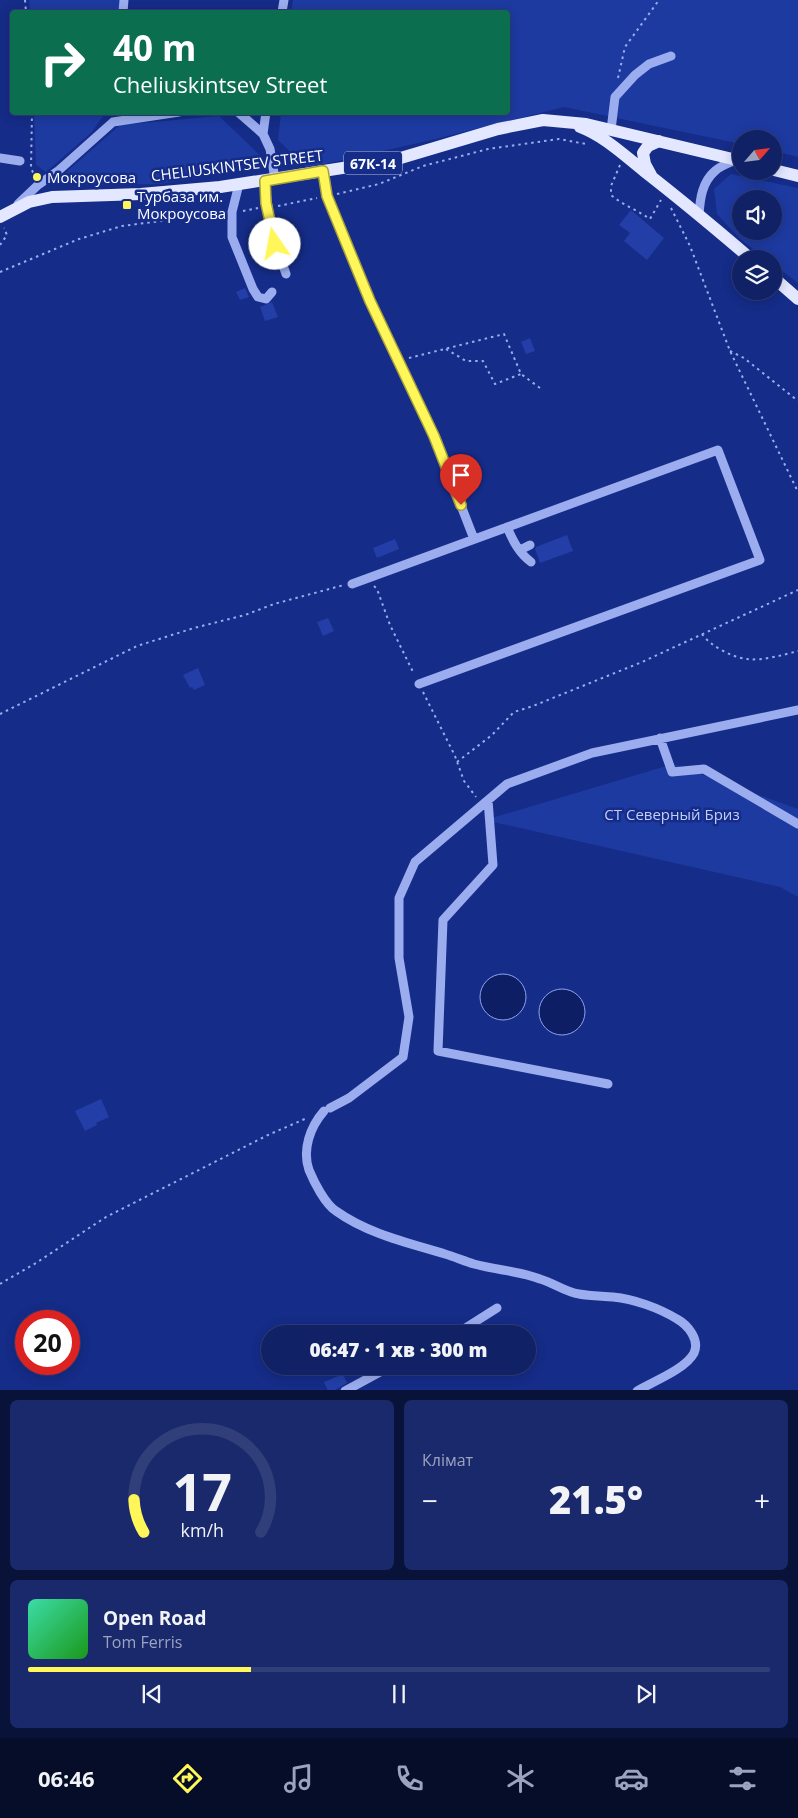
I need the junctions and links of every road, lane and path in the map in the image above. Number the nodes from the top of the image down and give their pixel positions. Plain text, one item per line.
1 (659, 0) edge
2 (671, 56) dead end
3 (615, 97) junction
4 (32, 115) edge
5 (139, 115) edge
6 (241, 115) edge
7 (266, 115) edge
8 (113, 117) edge
9 (561, 120) junction
10 (611, 130) junction
11 (263, 134) junction
12 (631, 134) junction
13 (659, 141) junction
14 (606, 142) junction
15 (626, 157) junction
16 (0, 158) edge
17 (732, 159) edge
18 (20, 161) dead end
19 (732, 163) edge
20 (323, 171) junction
21 (782, 172) edge
22 (798, 176) edge
23 (652, 177) junction
24 (270, 180) junction
25 (38, 184) junction
26 (240, 184) junction
27 (667, 189) junction
28 (327, 196) junction
29 (267, 207) junction
30 (232, 212) junction
31 (699, 215) junction
32 (5, 218) edge
33 (0, 245) edge
34 (740, 250) edge
35 (0, 272) edge
36 (286, 274) dead end
37 (782, 285) edge
38 (272, 292) dead end
39 (798, 298) edge
40 (446, 349) junction
41 (730, 351) junction
42 (399, 360) junction
43 (521, 374) junction
44 (540, 388) dead end
45 (798, 401) edge
46 (798, 492) edge
47 (507, 527) junction
48 (474, 539) junction
49 (530, 545) dead end
50 (520, 550) junction
51 (531, 562) dead end
52 (352, 584) joint
53 (372, 585) dead end
54 (798, 590) edge
55 (702, 634) junction
56 (798, 651) edge
57 (419, 684) junction
58 (798, 710) edge
59 (0, 714) edge
60 (660, 738) junction
61 (457, 762) junction
62 (485, 802) junction
63 (798, 824) edge
64 (608, 1084) dead end
65 (327, 1110) junction
66 (0, 1284) edge
67 (497, 1308) dead end
68 (470, 1325) edge
69 (374, 1375) edge
70 (345, 1390) edge
71 (637, 1390) edge

1 - 3 path
2 - 3 street
3 - 10 street
4 - 25 path
5 - 8 street
6 - 11 street
7 - 11 street
8 - 25 street
9 - 10 main road, CHELIUSKINTSEV STREET / 67К-14
9 - 14 main road
9 - 20 main road, CHELIUSKINTSEV STREET / 67К-14
10 - 12 main road, CHELIUSKINTSEV STREET / 67К-14
11 - 24 street
12 - 13 main road, CHELIUSKINTSEV STREET / 67К-14
12 - 23 main road
13 - 17 main road, CHELIUSKINTSEV STREET / 67К-14
13 - 23 main road
14 - 15 main road
14 - 28 path
15 - 23 main road
15 - 27 path
16 - 18 street
19 - 31 street
20 - 24 main road, CHELIUSKINTSEV STREET / 67К-14
20 - 28 street
21 - 22 main road
23 - 27 main road
24 - 26 main road, CHELIUSKINTSEV STREET / 67К-14
24 - 29 street
25 - 32 street
26 - 30 street
26 - 32 main road, CHELIUSKINTSEV STREET / 67К-14
27 - 31 main road
27 - 41 path
28 - 29 path
28 - 42 street
29 - 30 path
29 - 36 street
30 - 35 path
30 - 38 street
31 - 34 main road
32 - 33 path
37 - 39 main road
40 - 42 path
40 - 43 path
40 - 43 path
41 - 45 path
41 - 46 path
42 - 48 street
43 - 44 path
47 - 48 street
47 - 50 street
47 - 57 street
48 - 52 street
49 - 50 street
50 - 51 street
52 - 59 path
53 - 57 path
54 - 55 path
55 - 56 path
55 - 61 path
57 - 61 path
58 - 60 street
60 - 62 street
60 - 63 street
61 - 62 path
62 - 64 street
62 - 65 street
65 - 66 path
65 - 71 street
67 - 68 street
69 - 70 street

